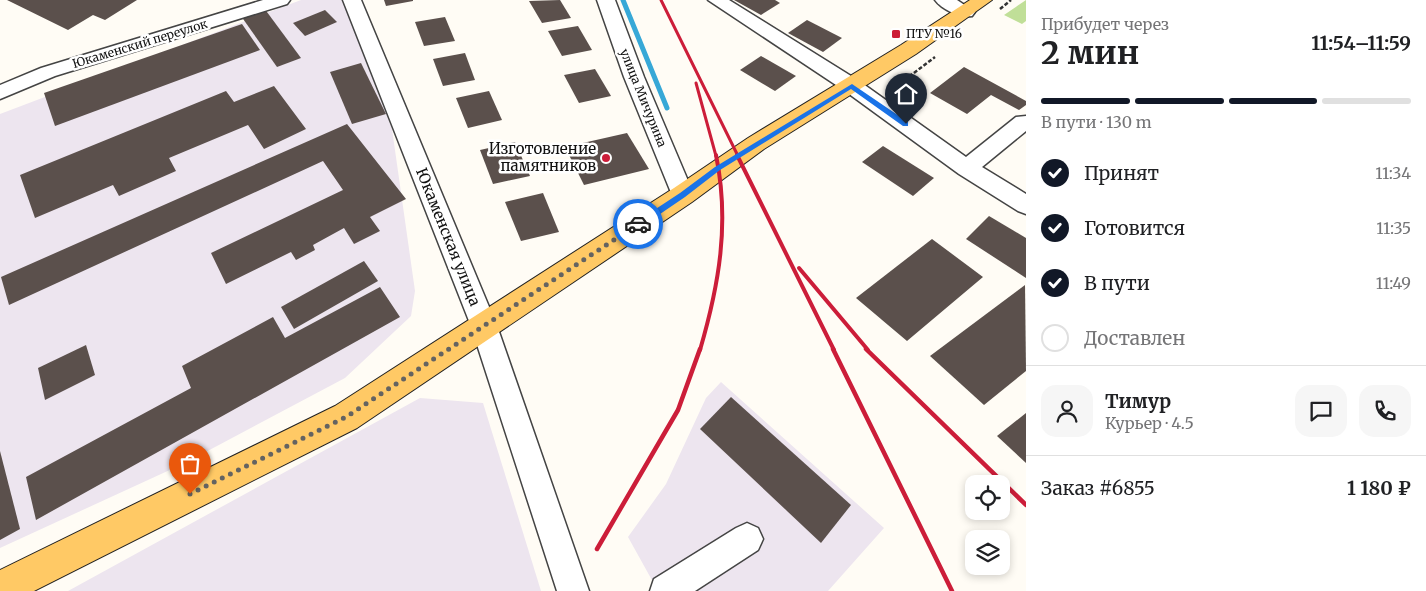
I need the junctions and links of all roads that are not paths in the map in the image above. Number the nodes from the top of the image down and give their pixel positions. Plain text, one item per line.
1 (281, 0) edge
2 (352, 0) edge
3 (606, 0) edge
4 (717, 0) edge
5 (964, 4) edge
6 (852, 86) junction
7 (0, 92) edge
8 (1023, 122) dead end
9 (968, 168) junction
10 (683, 195) junction
11 (1026, 205) edge
12 (484, 326) junction
13 (747, 539) dead end
14 (0, 589) edge
15 (573, 591) edge
16 (666, 591) edge

1 - 7 street, Юкаменский переулок
2 - 12 street, Юкаменская улица
3 - 10 street, улица Мичурина
4 - 6 street
5 - 6 main road
6 - 9 street
6 - 10 main road
8 - 9 street
9 - 11 street
10 - 12 main road
12 - 14 main road
12 - 15 street, Юкаменская улица
13 - 16 street

